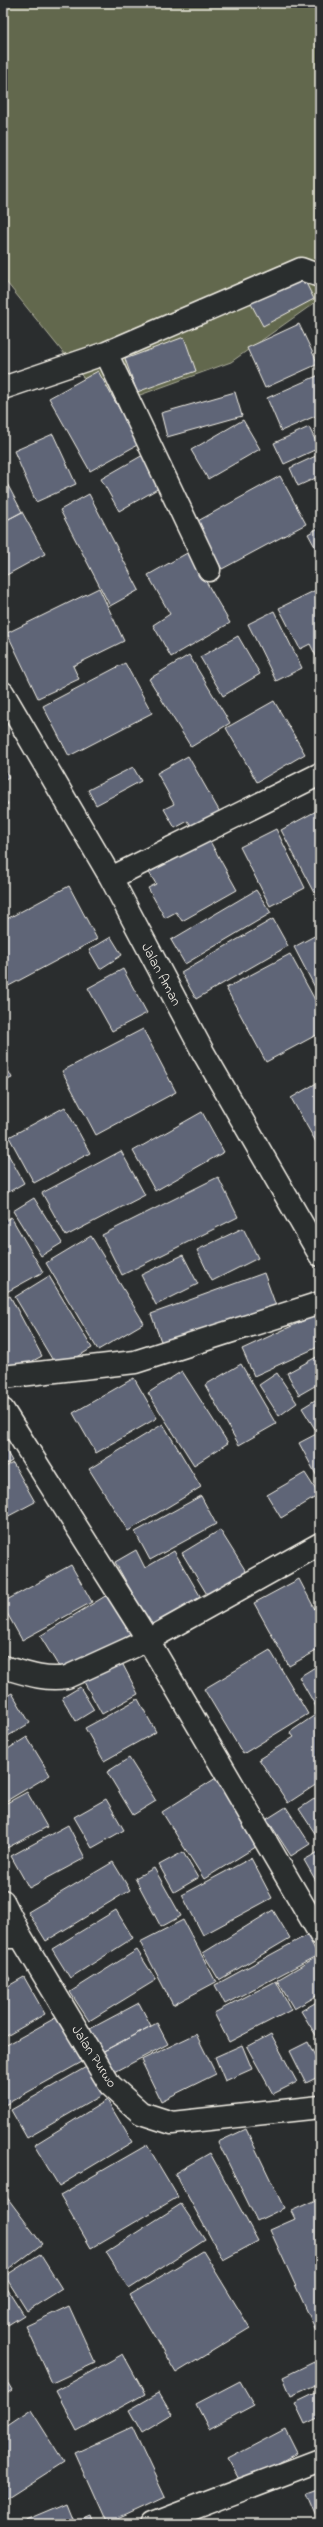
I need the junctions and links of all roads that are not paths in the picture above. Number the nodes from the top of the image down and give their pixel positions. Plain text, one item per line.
1 (320, 276) edge
2 (106, 353) junction
3 (3, 388) edge
4 (209, 570) dead end
5 (3, 693) edge
6 (320, 774) edge
7 (111, 878) junction
8 (320, 1255) edge
9 (320, 1303) edge
10 (3, 1377) edge
11 (3, 1410) edge
12 (320, 1544) edge
13 (148, 1640) junction
14 (3, 1667) edge
15 (3, 1901) edge
16 (320, 1934) edge
17 (12, 1937) edge
18 (320, 2107) edge
19 (320, 2460) edge
20 (152, 2524) edge

1 - 2 street
2 - 3 street
2 - 4 street
5 - 7 street, Jalan Aman
6 - 7 street
7 - 8 street, Jalan Aman
9 - 10 street
11 - 13 street
12 - 13 street
13 - 14 street
13 - 16 street
15 - 17 street, Jalan Purwo
17 - 18 street, Jalan Purwo
19 - 20 street

